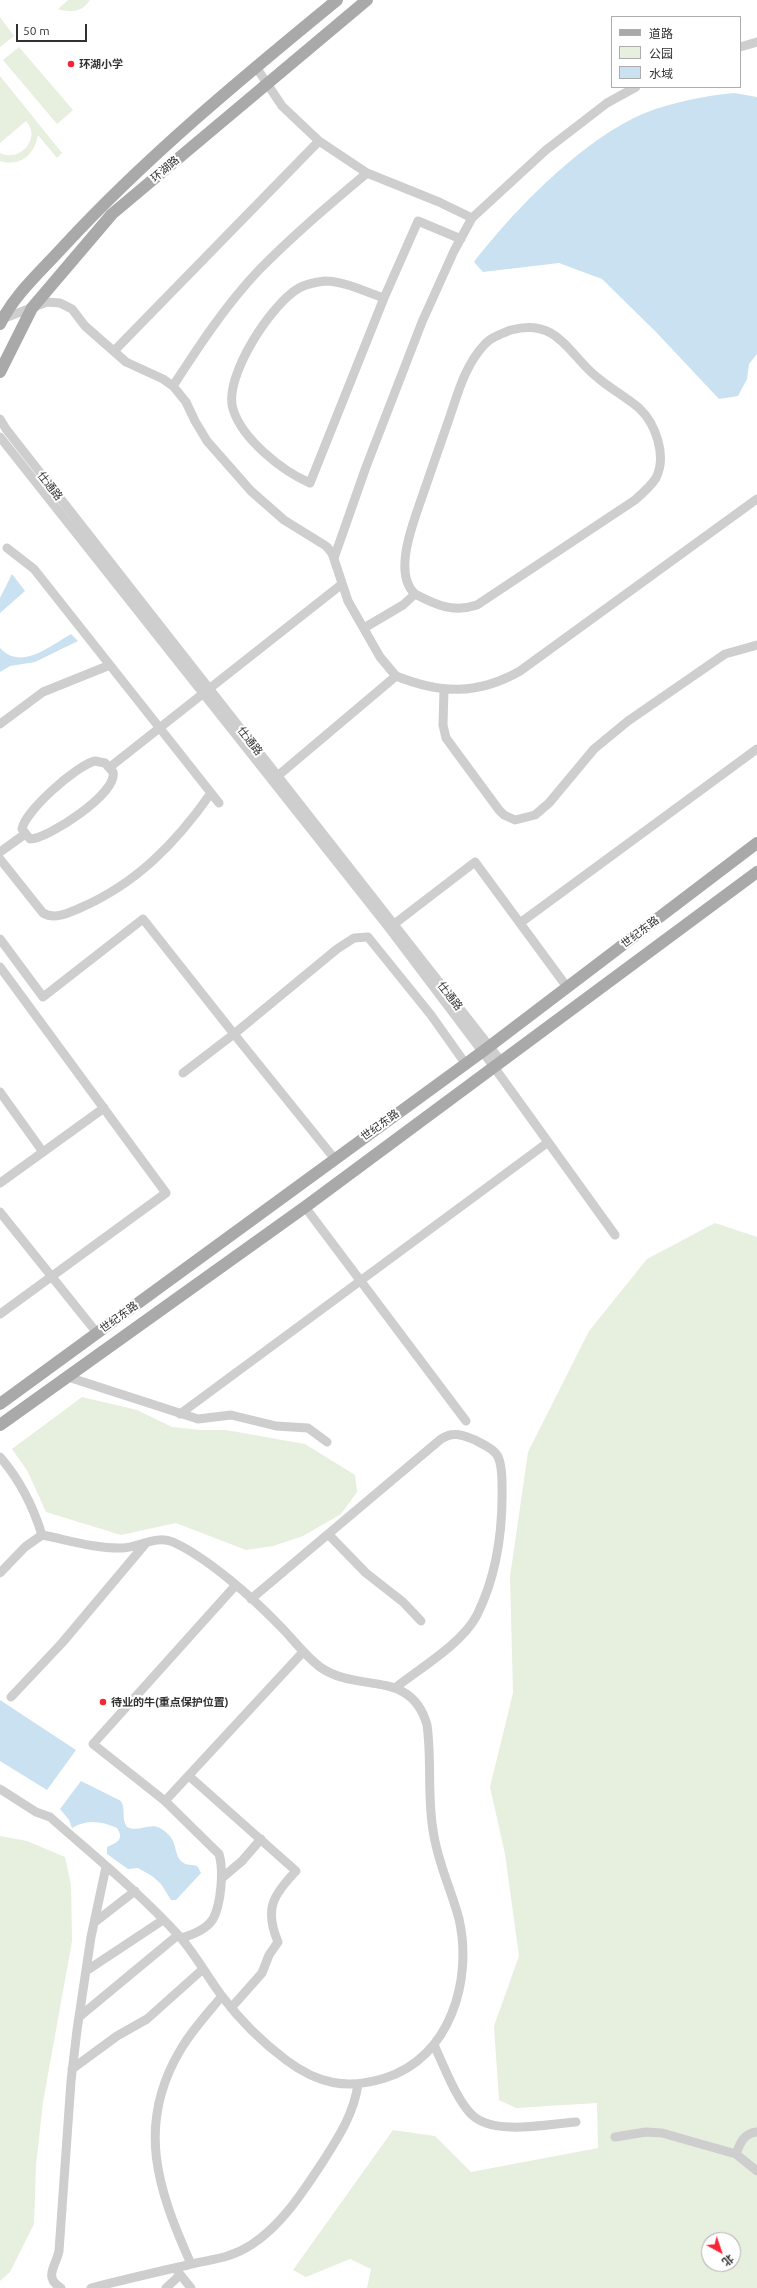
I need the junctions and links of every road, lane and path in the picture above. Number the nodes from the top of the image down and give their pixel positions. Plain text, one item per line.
1 (337, 0) edge
2 (367, 0) edge
3 (756, 44) edge
4 (741, 47) edge
5 (256, 67) junction
6 (265, 84) junction
7 (634, 88) edge
8 (319, 141) junction
9 (367, 173) junction
10 (472, 218) junction
11 (460, 239) junction
12 (384, 298) junction
13 (32, 308) junction
14 (1, 318) edge
15 (114, 351) junction
16 (0, 372) edge
17 (173, 386) junction
18 (0, 419) edge
19 (0, 437) edge
20 (757, 499) edge
21 (7, 548) dead end
22 (334, 558) junction
23 (342, 584) junction
24 (415, 594) junction
25 (364, 628) junction
26 (757, 645) edge
27 (110, 666) junction
28 (396, 676) junction
29 (444, 689) junction
30 (206, 691) junction
31 (0, 724) edge
32 (159, 727) junction
33 (757, 749) edge
34 (110, 767) junction
35 (275, 778) junction
36 (211, 793) junction
37 (219, 803) dead end
38 (24, 834) junction
39 (757, 843) edge
40 (0, 852) edge
41 (0, 859) edge
42 (757, 872) edge
43 (520, 923) junction
44 (391, 926) junction
45 (0, 940) edge
46 (0, 967) edge
47 (567, 986) junction
48 (234, 1034) junction
49 (486, 1049) junction
50 (465, 1064) junction
51 (498, 1064) junction
52 (183, 1073) dead end
53 (1, 1094) edge
54 (104, 1108) junction
55 (548, 1142) junction
56 (43, 1152) junction
57 (334, 1158) junction
58 (0, 1182) edge
59 (305, 1207) junction
60 (0, 1212) edge
61 (615, 1235) dead end
62 (50, 1277) junction
63 (361, 1280) junction
64 (0, 1314) edge
65 (97, 1333) junction
66 (68, 1377) junction
67 (0, 1404) edge
68 (180, 1414) junction
69 (466, 1421) dead end
70 (0, 1425) edge
71 (327, 1442) dead end
72 (0, 1456) edge
73 (328, 1534) junction
74 (42, 1535) junction
75 (146, 1543) junction
76 (0, 1573) edge
77 (235, 1586) junction
78 (251, 1599) junction
79 (421, 1621) dead end
80 (303, 1652) junction
81 (395, 1688) junction
82 (11, 1697) dead end
83 (188, 1776) junction
84 (0, 1789) edge
85 (165, 1801) junction
86 (261, 1839) junction
87 (106, 1867) junction
88 (222, 1878) junction
89 (135, 1891) junction
90 (163, 1920) junction
91 (95, 1922) junction
92 (180, 1937) junction
93 (202, 1968) junction
94 (86, 1971) junction
95 (222, 1996) junction
96 (231, 2008) junction
97 (79, 2017) junction
98 (434, 2046) junction
99 (72, 2069) junction
100 (358, 2084) junction
101 (576, 2122) dead end
102 (757, 2132) edge
103 (616, 2137) dead end
104 (736, 2154) junction
105 (757, 2171) edge
106 (191, 2264) junction
107 (178, 2272) junction
108 (61, 2288) edge
109 (91, 2288) edge
110 (166, 2288) edge
111 (191, 2288) edge

1 - 5 main road, 环湖路
2 - 6 main road, 环湖路
3 - 4 street
5 - 6 street
5 - 14 main road, 环湖路
6 - 8 street
6 - 13 main road, 环湖路
7 - 10 street
8 - 9 street
8 - 15 street
9 - 10 street
9 - 17 street
10 - 11 street
11 - 12 street
11 - 22 street
12 - 12 street
13 - 14 street
13 - 15 street
13 - 16 main road, 环湖路
15 - 17 street
17 - 22 street
18 - 30 street, 仕通路
19 - 30 street, 仕通路
20 - 29 street
21 - 27 street
22 - 23 street
23 - 25 street
23 - 30 street
24 - 24 street
24 - 25 street
25 - 28 street
26 - 29 street
27 - 31 street
27 - 32 street
28 - 29 street
28 - 35 street
30 - 32 street
30 - 35 street, 仕通路
32 - 34 street
32 - 36 street
33 - 43 street
34 - 38 street
34 - 38 street
35 - 44 street, 仕通路
36 - 37 street
36 - 41 street
38 - 40 street
39 - 47 main road, 世纪东路
42 - 51 main road, 世纪东路
43 - 44 street
43 - 47 street
44 - 49 street, 仕通路
45 - 48 street
46 - 54 street
47 - 49 main road, 世纪东路
48 - 50 street
48 - 52 street
48 - 57 street
49 - 50 main road, 世纪东路
49 - 51 street, 仕通路
50 - 57 main road, 世纪东路
51 - 55 street, 仕通路
51 - 59 main road, 世纪东路
53 - 56 street
54 - 56 street
54 - 62 street
55 - 61 street, 仕通路
55 - 63 street
56 - 58 street
57 - 65 main road, 世纪东路
59 - 63 street
59 - 66 main road, 世纪东路
60 - 62 street
62 - 64 street
62 - 65 street
63 - 68 street
63 - 69 street
65 - 67 main road, 世纪东路
66 - 68 street
66 - 70 main road, 世纪东路
68 - 71 street
72 - 74 street
73 - 78 street
73 - 79 street
73 - 81 street
74 - 75 street
74 - 76 street
75 - 77 street
75 - 82 street
77 - 78 street
77 - 85 street
78 - 80 street
80 - 81 street
80 - 83 street
81 - 98 street
83 - 85 street
83 - 86 street
84 - 87 street
85 - 88 street
86 - 88 street
86 - 96 street
87 - 89 street
87 - 91 street
88 - 92 street
89 - 90 street
89 - 91 street
90 - 92 street
90 - 94 street
91 - 94 street
92 - 93 street
92 - 97 street
93 - 95 street
93 - 99 street
94 - 97 street
95 - 96 street
95 - 106 street
96 - 100 street
97 - 99 street
98 - 100 street
98 - 101 street
99 - 108 street
100 - 106 street
102 - 104 street
103 - 104 street
104 - 105 street
106 - 107 street
107 - 109 street
107 - 110 street
107 - 111 street

